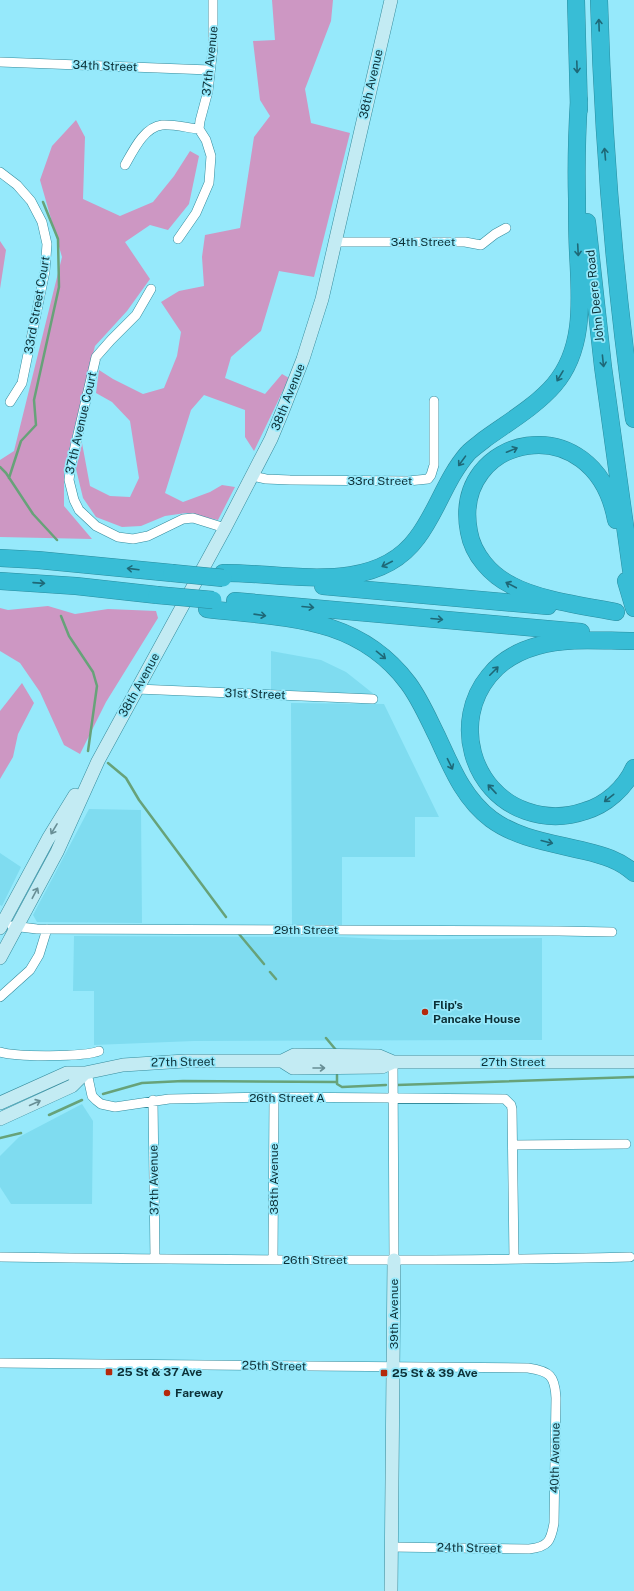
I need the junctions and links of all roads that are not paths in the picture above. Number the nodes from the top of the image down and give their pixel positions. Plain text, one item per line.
1 (213, 0) edge
2 (391, 0) edge
3 (576, 0) edge
4 (599, 0) edge
5 (0, 62) edge
6 (210, 70) junction
7 (579, 99) junction
8 (199, 125) junction
9 (125, 165) dead end
10 (0, 172) edge
11 (608, 193) junction
12 (506, 228) dead end
13 (178, 239) dead end
14 (335, 242) junction
15 (151, 289) dead end
16 (634, 342) edge
17 (434, 401) dead end
18 (10, 402) dead end
19 (634, 419) edge
20 (252, 476) junction
21 (225, 528) junction
22 (0, 558) edge
23 (223, 575) junction
24 (0, 580) edge
25 (631, 587) edge
26 (210, 604) junction
27 (634, 608) edge
28 (616, 612) junction
29 (634, 614) edge
30 (634, 637) edge
31 (634, 641) edge
32 (137, 689) junction
33 (373, 699) dead end
34 (98, 761) junction
35 (634, 768) edge
36 (634, 873) edge
37 (1, 924) edge
38 (17, 927) junction
39 (47, 929) junction
40 (612, 932) dead end
41 (0, 958) edge
42 (0, 997) edge
43 (99, 1051) dead end
44 (0, 1052) edge
45 (393, 1062) junction
46 (634, 1062) edge
47 (86, 1073) junction
48 (274, 1097) junction
49 (392, 1099) junction
50 (153, 1100) junction
51 (0, 1103) edge
52 (0, 1119) edge
53 (626, 1144) dead end
54 (513, 1145) junction
55 (630, 1257) dead end
56 (0, 1258) edge
57 (155, 1259) junction
58 (273, 1260) junction
59 (394, 1260) junction
60 (514, 1260) junction
61 (0, 1363) edge
62 (393, 1367) junction
63 (547, 1373) joint
64 (546, 1544) joint
65 (391, 1547) junction
66 (391, 1591) edge

1 - 6 street, 37th Avenue
2 - 14 street, 38th Avenue
3 -> 7 highway, John Deere Road
11 -> 4 highway, John Deere Road
5 - 6 street, 34th Street
6 - 8 street, 37th Avenue
7 -> 23 highway
7 -> 25 highway, John Deere Road
8 - 9 street
8 - 13 street
10 - 18 street, 33rd Street Court
11 - 16 highway
11 - 19 highway, John Deere Road
12 - 14 street, 34th Street
14 - 20 street, 38th Avenue
15 - 21 street, 37th Avenue Court
17 - 20 street, 33rd Street
20 - 21 street, 38th Avenue
21 - 32 street, 38th Avenue
23 -> 22 highway, bridge
23 - 28 highway
24 -> 26 highway, bridge
25 - 27 highway
28 -> 25 highway
26 -> 30 highway
26 -> 36 highway
28 - 29 highway
35 -> 31 highway
32 - 33 street, 31st Street
32 - 34 street, 38th Avenue
34 -> 37 street, 38th Avenue
38 -> 34 street, 38th Avenue
37 - 38 street, 29th Street
38 - 39 street, 29th Street
38 - 41 street, 38th Avenue
39 - 40 street, 29th Street
39 - 42 street
43 - 44 street
45 - 46 street, 27th Street
45 - 47 street, 27th Street
45 - 49 street, 39th Avenue
47 - 50 street, 26th Street A
47 - 51 street, 27th Street
52 -> 47 street, 27th Street
48 - 49 street, 26th Street A
48 - 50 street, 26th Street A
48 - 58 street, 38th Avenue
49 - 54 street, 26th Street A
49 - 59 street, 39th Avenue
50 - 57 street, 37th Avenue
53 - 54 street
54 - 60 street
55 - 60 street, 26th Street
56 - 57 street, 26th Street
57 - 58 street, 26th Street
58 - 59 street, 26th Street
59 - 60 street, 26th Street
59 - 62 street, 39th Avenue
61 - 62 street, 25th Street
62 - 63 street, 25th Street
62 - 65 street, 39th Avenue
63 - 64 street, 40th Avenue
64 - 65 street, 24th Street
65 - 66 street, 39th Avenue

